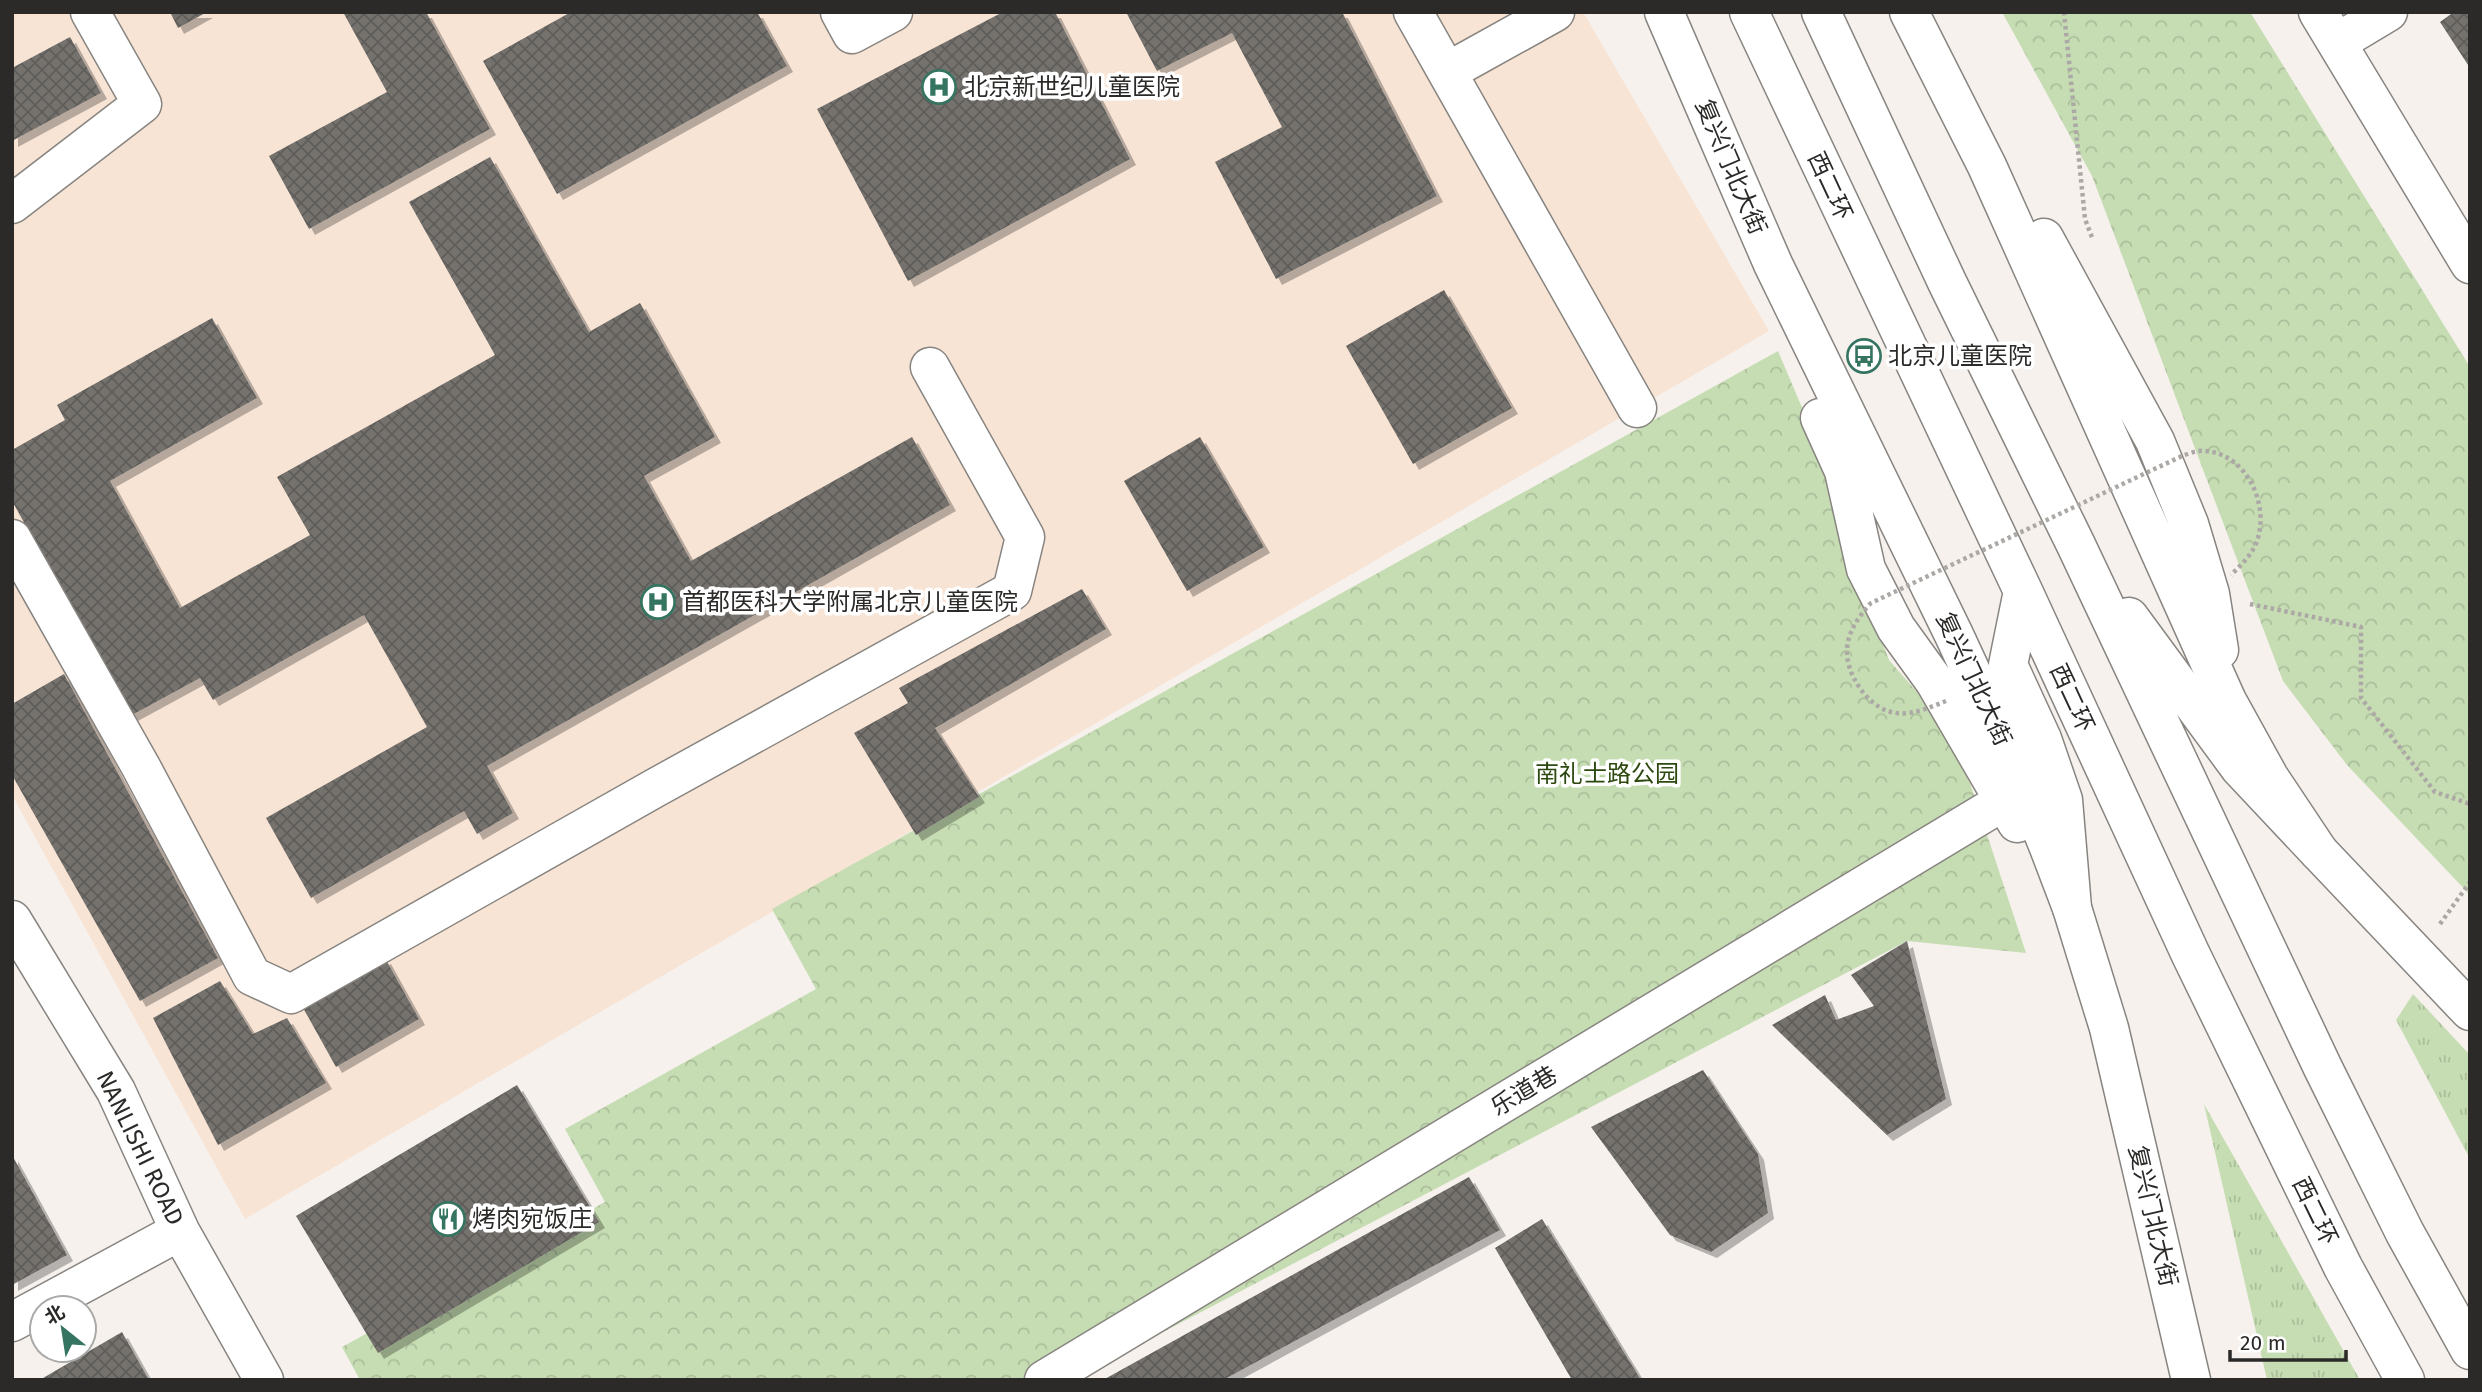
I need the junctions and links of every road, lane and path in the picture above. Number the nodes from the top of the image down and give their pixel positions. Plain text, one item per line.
1 (90, 12) edge
2 (840, 12) edge
3 (893, 12) edge
4 (1555, 12) edge
5 (1664, 12) edge
6 (1749, 12) edge
7 (1821, 12) edge
8 (2064, 12) edge
9 (2388, 12) edge
10 (1415, 13) edge
11 (1917, 27) edge
12 (2328, 27) edge
13 (1447, 72) junction
14 (12, 204) edge
15 (2095, 245) dead end
16 (1773, 264) junction
17 (2470, 264) edge
18 (930, 367) dead end
19 (1637, 408) dead end
20 (2179, 448) dead end
21 (2184, 461) dead end
22 (12, 540) edge
23 (2076, 545) junction
24 (2226, 563) dead end
25 (2231, 576) junction
26 (2235, 584) dead end
27 (2023, 591) junction
28 (2242, 603) dead end
29 (1946, 701) junction
30 (2004, 802) junction
31 (2470, 804) edge
32 (2319, 852) junction
33 (2470, 882) edge
34 (2072, 908) junction
35 (12, 919) edge
36 (2447, 932) dead end
37 (2470, 1012) edge
38 (180, 1231) junction
39 (12, 1322) edge
40 (2470, 1350) edge
41 (264, 1380) edge
42 (1044, 1380) edge
43 (2191, 1380) edge
44 (2405, 1380) edge

1 - 14 main road
2 - 3 main road
4 - 13 main road
5 - 16 main road, 复兴门北大街
6 - 27 main road, 西二环
7 - 23 main road
8 - 15 path
9 - 12 main road
10 - 13 main road
11 - 32 main road
12 - 17 main road
13 - 19 main road
16 - 29 main road
16 - 34 main road, 复兴门北大街
18 - 22 main road
20 - 21 path
23 - 32 main road
23 - 40 main road
24 - 25 path
25 - 26 path
25 - 29 path, bridge
27 - 34 main road
27 - 44 main road, 西二环
28 - 31 path
29 - 30 main road
30 - 34 main road
30 - 42 main road, 乐道巷
32 - 37 main road
33 - 36 path
34 - 43 main road, 复兴门北大街
35 - 38 main road, NANLISHI ROAD
38 - 39 main road
38 - 41 main road, NANLISHI ROAD

